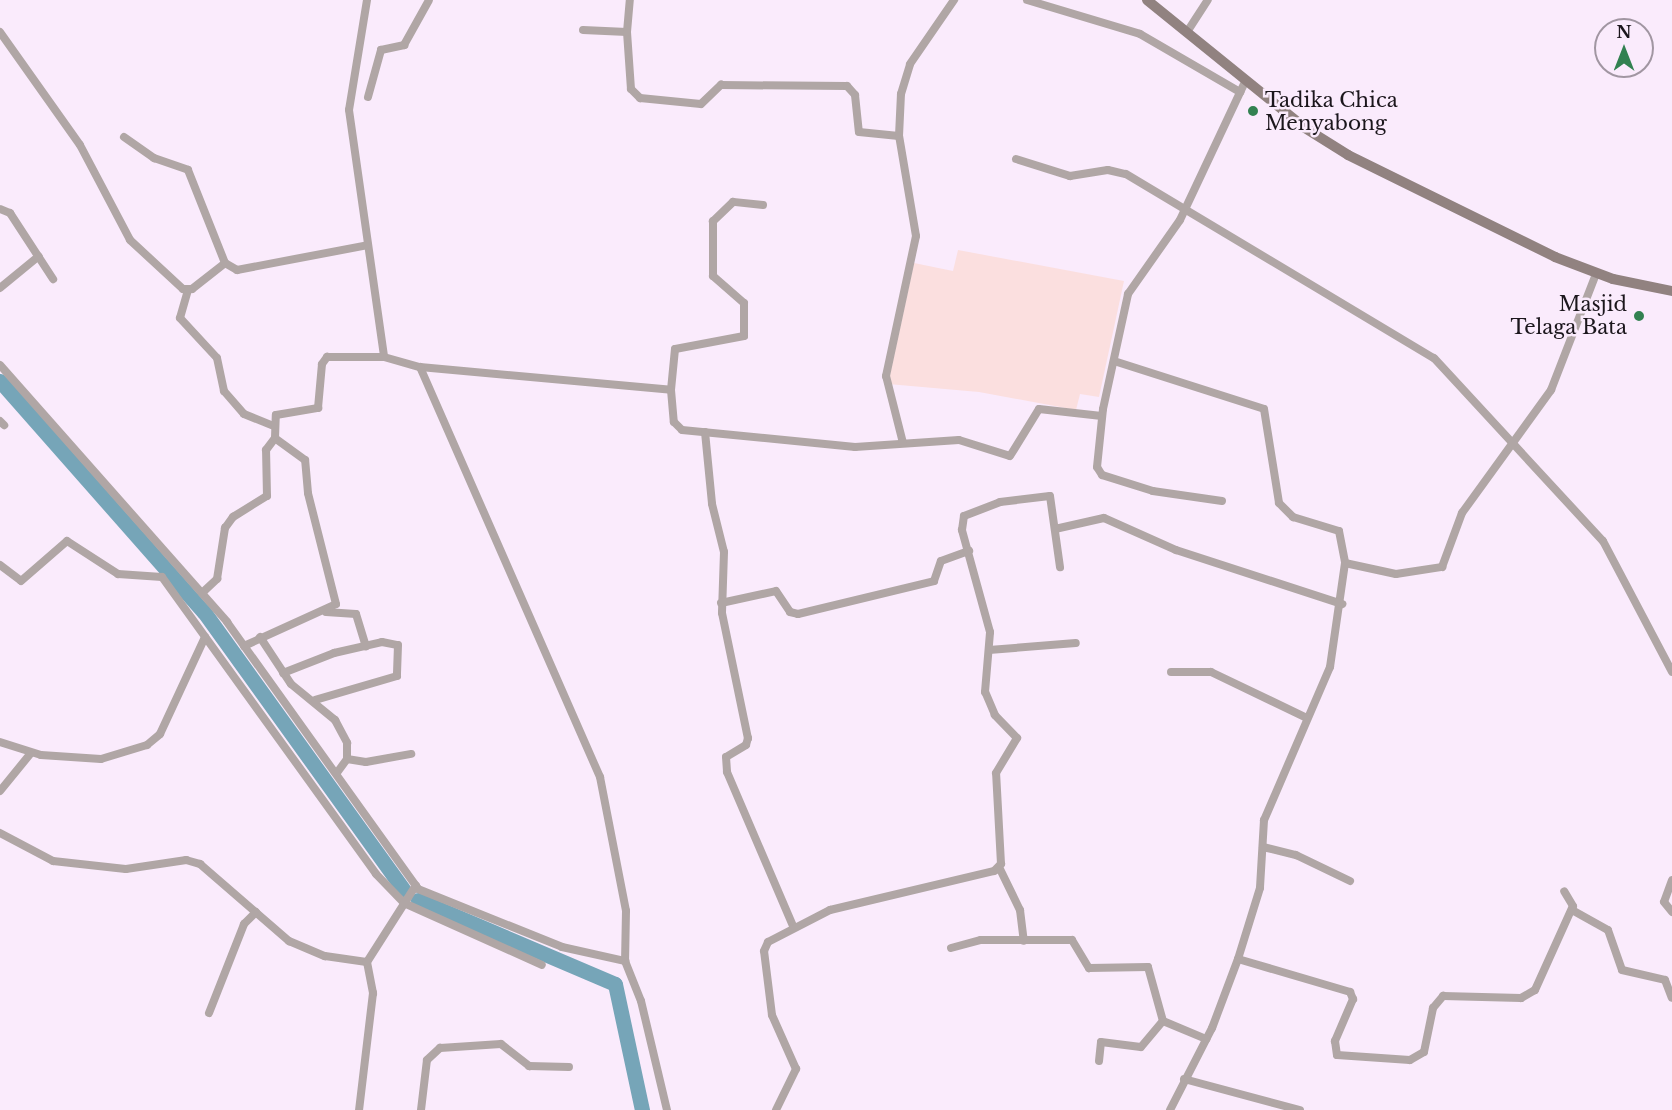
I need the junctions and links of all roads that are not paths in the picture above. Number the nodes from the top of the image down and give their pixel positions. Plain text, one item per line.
1 (367, 0) edge
2 (429, 0) edge
3 (630, 0) edge
4 (954, 0) edge
5 (1027, 0) edge
6 (1147, 0) edge
7 (1208, 0) edge
8 (583, 30) dead end
9 (0, 32) edge
10 (627, 32) junction
11 (1187, 32) junction
12 (1246, 80) junction
13 (1240, 92) junction
14 (368, 97) dead end
15 (899, 136) junction
16 (124, 137) dead end
17 (1016, 159) dead end
18 (763, 205) dead end
19 (1186, 207) junction
20 (0, 209) edge
21 (368, 245) junction
22 (39, 256) junction
23 (225, 263) junction
24 (1596, 274) junction
25 (53, 279) dead end
26 (0, 288) edge
27 (188, 290) junction
28 (1672, 291) edge
29 (384, 357) junction
30 (1114, 361) junction
31 (0, 365) edge
32 (420, 367) junction
33 (671, 390) junction
34 (1102, 416) junction
35 (273, 426) junction
36 (705, 432) junction
37 (275, 438) junction
38 (903, 443) junction
39 (1512, 444) junction
40 (1222, 501) dead end
41 (1055, 529) junction
42 (969, 551) junction
43 (1345, 563) junction
44 (0, 565) edge
45 (1060, 567) dead end
46 (202, 593) junction
47 (721, 603) junction
48 (1342, 604) junction
49 (326, 612) junction
50 (205, 637) junction
51 (260, 637) junction
52 (1076, 643) dead end
53 (244, 646) junction
54 (366, 646) junction
55 (989, 650) junction
56 (1171, 672) dead end
57 (1672, 672) edge
58 (283, 674) junction
59 (315, 700) junction
60 (1307, 718) junction
61 (0, 742) edge
62 (31, 753) junction
63 (411, 754) dead end
64 (347, 759) junction
65 (337, 773) junction
66 (0, 791) edge
67 (0, 832) edge
68 (1263, 847) junction
69 (999, 867) junction
70 (1350, 880) dead end
71 (1672, 880) edge
72 (416, 885) junction
73 (1564, 891) dead end
74 (404, 903) junction
75 (1572, 910) junction
76 (256, 912) junction
77 (1672, 912) edge
78 (793, 926) junction
79 (1024, 940) junction
80 (951, 948) dead end
81 (1238, 959) junction
82 (625, 961) junction
83 (367, 962) junction
84 (542, 965) dead end
85 (1670, 985) edge
86 (1672, 998) edge
87 (209, 1013) dead end
88 (1163, 1021) junction
89 (1206, 1039) junction
90 (1099, 1061) dead end
91 (569, 1066) dead end
92 (1184, 1079) junction
93 (359, 1110) edge
94 (421, 1110) edge
95 (667, 1110) edge
96 (776, 1110) edge
97 (1170, 1110) edge
98 (1300, 1110) edge

1 - 21 street
2 - 14 street
3 - 10 street
4 - 15 street
5 - 13 street
6 - 11 street
7 - 11 street
8 - 10 street
9 - 27 street
10 - 15 street
11 - 12 street
12 - 13 street
12 - 24 street
13 - 19 street
15 - 38 street
16 - 23 street
17 - 19 street
18 - 33 street
19 - 30 street
19 - 39 street
20 - 22 street
21 - 23 street
21 - 29 street
22 - 25 street
22 - 26 street
23 - 27 street
24 - 28 street
24 - 39 street
27 - 35 street
29 - 32 street
29 - 35 street
30 - 34 street
30 - 43 street
31 - 46 street
32 - 33 street
32 - 82 street
33 - 36 street
34 - 38 street
34 - 40 street
35 - 37 street
36 - 38 street
36 - 47 street
37 - 46 street
37 - 49 street
39 - 43 street
39 - 57 street
41 - 42 street
41 - 45 street
41 - 48 street
42 - 47 street
42 - 55 street
43 - 48 street
44 - 50 street
46 - 53 street
47 - 78 street
48 - 60 street
49 - 51 street
49 - 54 street
50 - 62 street
50 - 74 street
51 - 53 street
51 - 58 street
52 - 55 street
53 - 65 street
54 - 58 street
54 - 59 street
55 - 69 street
56 - 60 street
58 - 59 street
59 - 64 street
60 - 68 street
61 - 62 street
62 - 66 street
63 - 64 street
64 - 65 street
65 - 72 street
67 - 76 street
68 - 70 street
68 - 81 street
69 - 78 street
69 - 79 street
71 - 77 street
72 - 74 street
72 - 82 street
73 - 75 street
74 - 83 street
74 - 84 street
75 - 81 street
75 - 85 street
76 - 83 street
76 - 87 street
78 - 96 street
79 - 80 street
79 - 88 street
81 - 89 street
82 - 95 street
83 - 93 street
85 - 86 street
88 - 89 street
88 - 90 street
89 - 92 street
91 - 94 street
92 - 97 street
92 - 98 street

